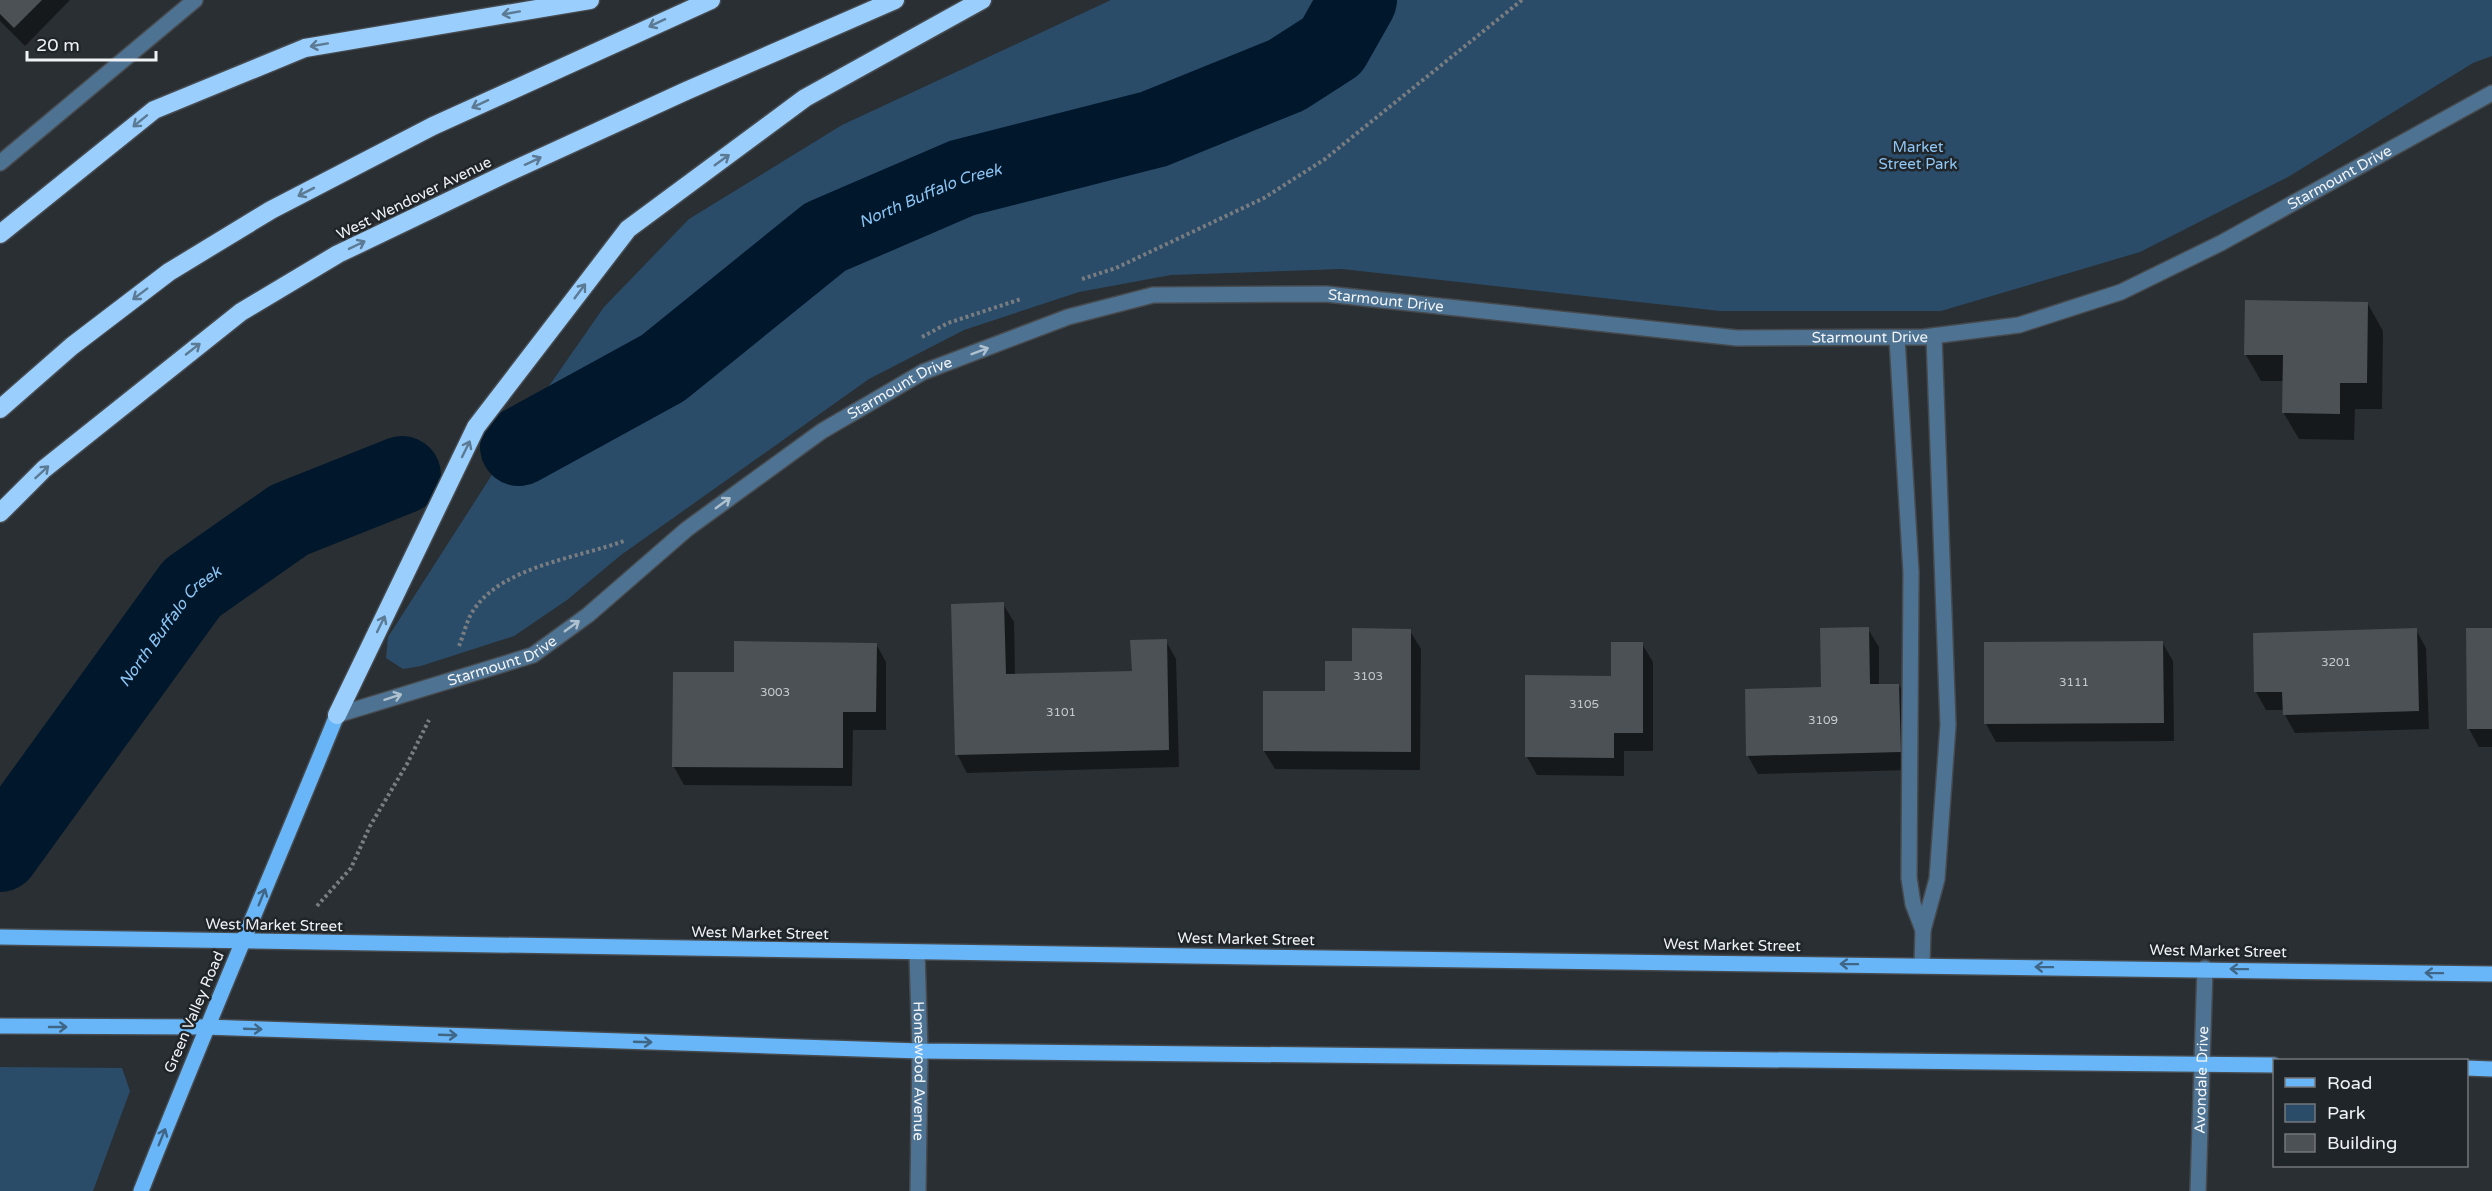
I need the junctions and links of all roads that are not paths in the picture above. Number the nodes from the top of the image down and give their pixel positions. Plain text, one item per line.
1 (195, 0) edge
2 (590, 0) edge
3 (711, 0) edge
4 (895, 0) edge
5 (982, 0) edge
6 (2492, 93) edge
7 (0, 163) edge
8 (0, 234) edge
9 (1934, 336) junction
10 (1897, 338) junction
11 (0, 409) edge
12 (0, 513) edge
13 (337, 715) junction
14 (1923, 930) junction
15 (0, 937) edge
16 (243, 943) junction
17 (917, 953) junction
18 (1922, 965) junction
19 (2205, 968) junction
20 (2492, 974) edge
21 (0, 1026) edge
22 (205, 1028) junction
23 (920, 1051) junction
24 (2203, 1063) junction
25 (2273, 1065) edge
26 (2468, 1068) edge
27 (2492, 1069) edge
28 (141, 1191) edge
29 (918, 1191) edge
30 (2198, 1191) edge

1 - 7 street
2 -> 8 highway
3 -> 11 highway
12 -> 4 highway, West Wendover Avenue
13 -> 5 highway
6 - 9 street, Starmount Drive
9 - 10 street, Starmount Drive
9 - 14 street
13 -> 10 street, Starmount Drive
10 - 14 street
16 -> 13 main road, Green Valley Road
14 - 18 street
15 - 16 main road, West Market Street
16 - 17 main road, West Market Street
16 - 22 main road, Green Valley Road
18 -> 17 main road, West Market Street
17 - 23 street, Homewood Avenue
19 -> 18 main road, West Market Street
20 -> 19 main road, West Market Street
19 - 24 street, Avondale Drive
21 -> 22 main road
22 -> 23 main road
28 -> 22 main road, Green Valley Road
23 - 24 main road
23 - 29 street, Homewood Avenue
24 - 25 main road
24 - 30 street, Avondale Drive
26 - 27 main road

